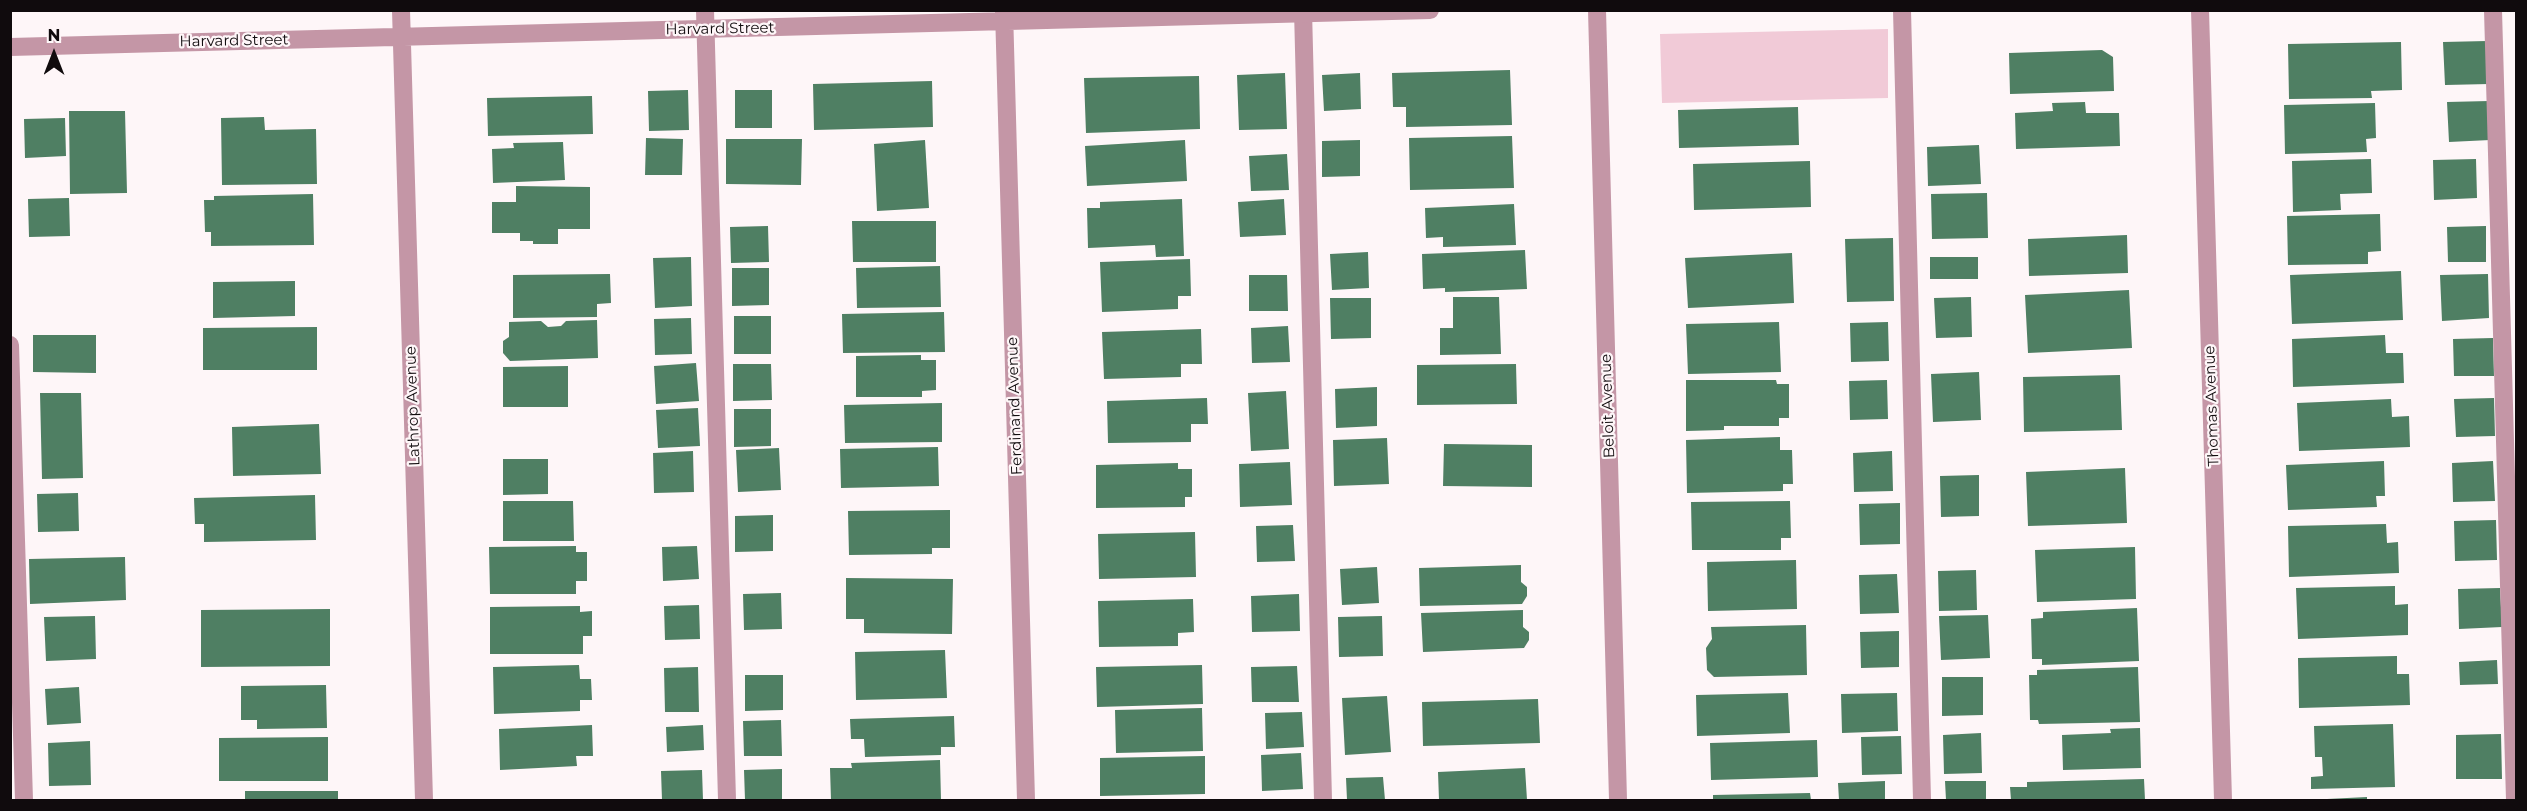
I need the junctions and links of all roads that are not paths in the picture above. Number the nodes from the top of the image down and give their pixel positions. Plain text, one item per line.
1 (401, 10) edge
2 (705, 10) edge
3 (1430, 10) edge
4 (1597, 10) edge
5 (1902, 10) edge
6 (2200, 10) edge
7 (2493, 10) edge
8 (1303, 12) edge
9 (1004, 16) edge
10 (706, 29) junction
11 (402, 37) junction
12 (10, 47) edge
13 (10, 345) edge
14 (24, 801) edge
15 (424, 801) edge
16 (727, 801) edge
17 (1026, 801) edge
18 (1323, 801) edge
19 (1618, 801) edge
20 (1922, 801) edge
21 (2223, 801) edge
22 (2515, 801) edge

1 - 11 street, Lathrop Avenue
2 - 10 street
3 - 8 street, Harvard Street
4 - 19 street, Beloit Avenue
5 - 20 street
6 - 21 street, Thomas Avenue
7 - 22 street
8 - 9 street, Harvard Street
8 - 18 street
9 - 10 street, Harvard Street
9 - 17 street, Ferdinand Avenue
10 - 11 street, Harvard Street
10 - 16 street
11 - 12 street, Harvard Street
11 - 15 street, Lathrop Avenue
13 - 14 street

